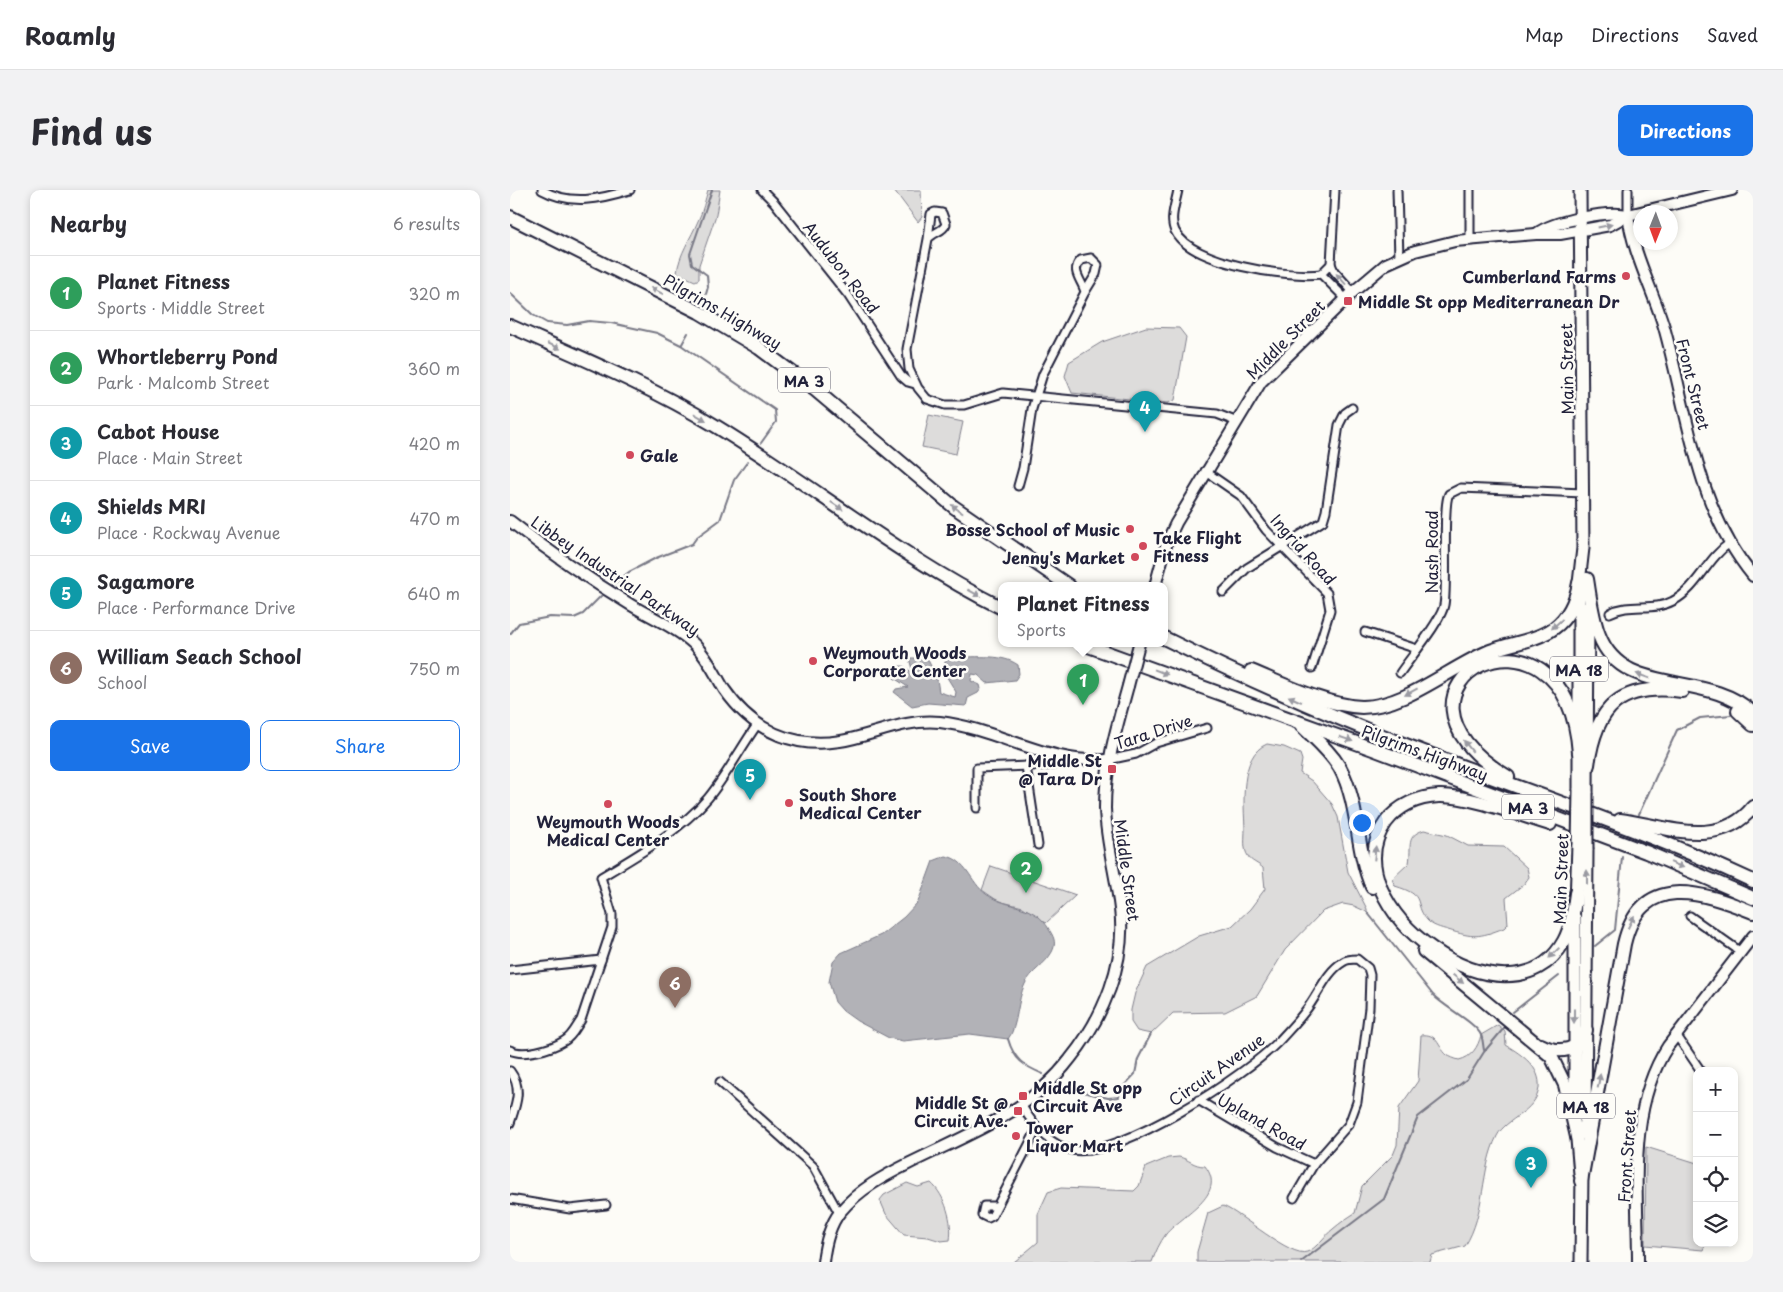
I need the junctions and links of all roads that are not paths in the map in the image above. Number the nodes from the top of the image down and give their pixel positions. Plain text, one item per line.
1 (542, 190) edge
2 (630, 190) edge
3 (762, 190) edge
4 (1178, 190) edge
5 (1335, 190) edge
6 (1397, 190) edge
7 (1470, 190) edge
8 (1580, 190) edge
9 (1628, 190) edge
10 (1732, 190) edge
11 (1628, 215) junction
12 (510, 217) edge
13 (1580, 225) junction
14 (1470, 238) junction
15 (928, 240) dead end
16 (1398, 258) junction
17 (1331, 264) junction
18 (1321, 274) junction
19 (1085, 292) junction
20 (1349, 296) junction
21 (510, 326) edge
22 (908, 364) junction
23 (896, 365) junction
24 (915, 384) junction
25 (1036, 395) junction
26 (1352, 408) dead end
27 (1236, 421) junction
28 (1205, 471) junction
29 (1018, 486) dead end
30 (1583, 493) junction
31 (510, 521) edge
32 (1730, 543) junction
33 (1283, 546) junction
34 (1753, 576) edge
35 (1583, 581) junction
36 (1063, 582) edge
37 (1156, 582) edge
38 (1223, 592) dead end
39 (998, 606) edge
40 (1610, 613) dead end
41 (1365, 632) dead end
42 (1168, 640) edge
43 (1168, 640) edge
44 (1090, 647) edge
45 (1139, 647) edge
46 (1417, 649) junction
47 (1312, 668) dead end
48 (1400, 673) dead end
49 (1753, 714) edge
50 (1300, 723) junction
51 (757, 725) junction
52 (1753, 725) edge
53 (1206, 728) dead end
54 (1579, 753) junction
55 (1061, 757) junction
56 (1108, 760) junction
57 (1588, 765) junction
58 (1026, 766) junction
59 (1583, 792) junction
60 (1553, 800) junction
61 (1753, 807) edge
62 (976, 808) dead end
63 (1597, 817) junction
64 (1038, 845) dead end
65 (1583, 847) junction
66 (1646, 852) junction
67 (1753, 881) edge
68 (1576, 893) junction
69 (1753, 898) edge
70 (1753, 912) edge
71 (1690, 916) dead end
72 (1753, 936) edge
73 (1741, 952) junction
74 (601, 960) junction
75 (510, 970) edge
76 (1586, 1030) junction
77 (1677, 1036) junction
78 (1535, 1041) junction
79 (1574, 1047) junction
80 (510, 1050) edge
81 (1698, 1067) edge
82 (510, 1070) edge
83 (720, 1082) dead end
84 (1198, 1100) junction
85 (1022, 1106) junction
86 (510, 1124) edge
87 (1038, 1129) junction
88 (1577, 1137) junction
89 (1314, 1164) junction
90 (1581, 1181) junction
91 (1294, 1198) dead end
92 (510, 1199) edge
93 (606, 1205) dead end
94 (996, 1206) dead end
95 (839, 1213) junction
96 (823, 1262) edge
97 (1581, 1262) edge
98 (1638, 1262) edge

1 - 2 street
3 - 23 street, Audubon Road
4 - 18 street
5 - 17 street
6 - 16 street
7 - 14 street
8 - 13 main road, Main Street / MA 18
9 - 11 street, Front Street
10 - 11 main road, Middle Street
11 - 13 main road, Middle Street
11 - 32 main road, Front Street
36 -> 12 highway, Pilgrims Highway / MA 3
13 - 14 main road, Middle Street
13 - 30 main road, Main Street / MA 18
14 - 16 main road, Middle Street
15 - 22 street
16 - 20 main road, Middle Street
17 - 18 street
20 -> 17 street
18 - 20 street
19 - 19 street
19 - 25 street
20 - 27 main road, Middle Street
21 -> 39 highway
22 - 23 street
22 - 24 street
23 - 24 street, Audubon Road
24 - 25 street, Audubon Road
25 - 27 street, Audubon Road
25 - 29 street
26 - 33 street
27 - 28 main road, Middle Street
28 - 33 street, Ingrid Road
28 - 37 main road, Middle Street
30 - 35 main road, Main Street / MA 18
30 - 46 street, Nash Road
31 - 51 main road, Libbey Industrial Parkway
32 - 34 main road, Front Street
32 - 40 street
33 - 38 street
33 - 47 street, Ingrid Road
35 -> 42 highway
49 -> 35 highway
35 - 54 main road, Main Street / MA 18
35 - 57 main road, Main Street / MA 18
41 - 46 street
60 -> 43 highway, Pilgrims Highway / MA 3
44 -> 50 highway, Pilgrims Highway / MA 3
45 - 56 main road, Middle Street, bridge
46 - 48 street, Nash Road
50 -> 66 highway, Pilgrims Highway / MA 3
50 -> 78 highway
51 - 55 main road, Libbey Industrial Parkway
51 - 74 street
52 - 57 highway
53 - 56 street, Tara Drive
54 - 59 main road, Main Street / MA 18
60 -> 54 highway
55 - 56 main road, Libbey Industrial Parkway
55 - 58 street
56 - 85 main road, Middle Street
57 - 59 main road, Main Street / MA 18
58 - 62 street
58 - 64 street
59 - 65 main road, Main Street / MA 18, bridge
60 - 63 highway, Pilgrims Highway / MA 3
61 - 63 highway
63 - 67 highway, Pilgrims Highway / MA 3
65 - 68 main road, Main Street / MA 18
76 -> 65 main road, Main Street / MA 18
68 -> 66 highway
66 -> 69 highway, Pilgrims Highway / MA 3
68 -> 79 main road, Main Street / MA 18
90 -> 70 highway
71 - 73 street
72 - 73 main road, Front Street
73 - 77 main road, Front Street
74 - 75 street
74 - 80 street
76 - 79 highway
76 - 90 main road, Main Street / MA 18
77 - 81 street
77 - 98 main road, Front Street
78 - 79 highway
78 - 88 highway
79 - 88 main road, Main Street / MA 18
82 - 86 street
83 - 95 street
84 - 87 street, Circuit Avenue
84 - 89 street, Upland Road
84 - 89 street, Circuit Avenue
85 - 87 street, Circuit Avenue
85 - 95 main road, Middle Street
87 - 94 street
88 - 90 main road, Main Street / MA 18
89 - 91 street, Circuit Avenue
90 - 97 main road, Main Street / MA 18
92 - 93 street
95 - 96 main road, Middle Street

